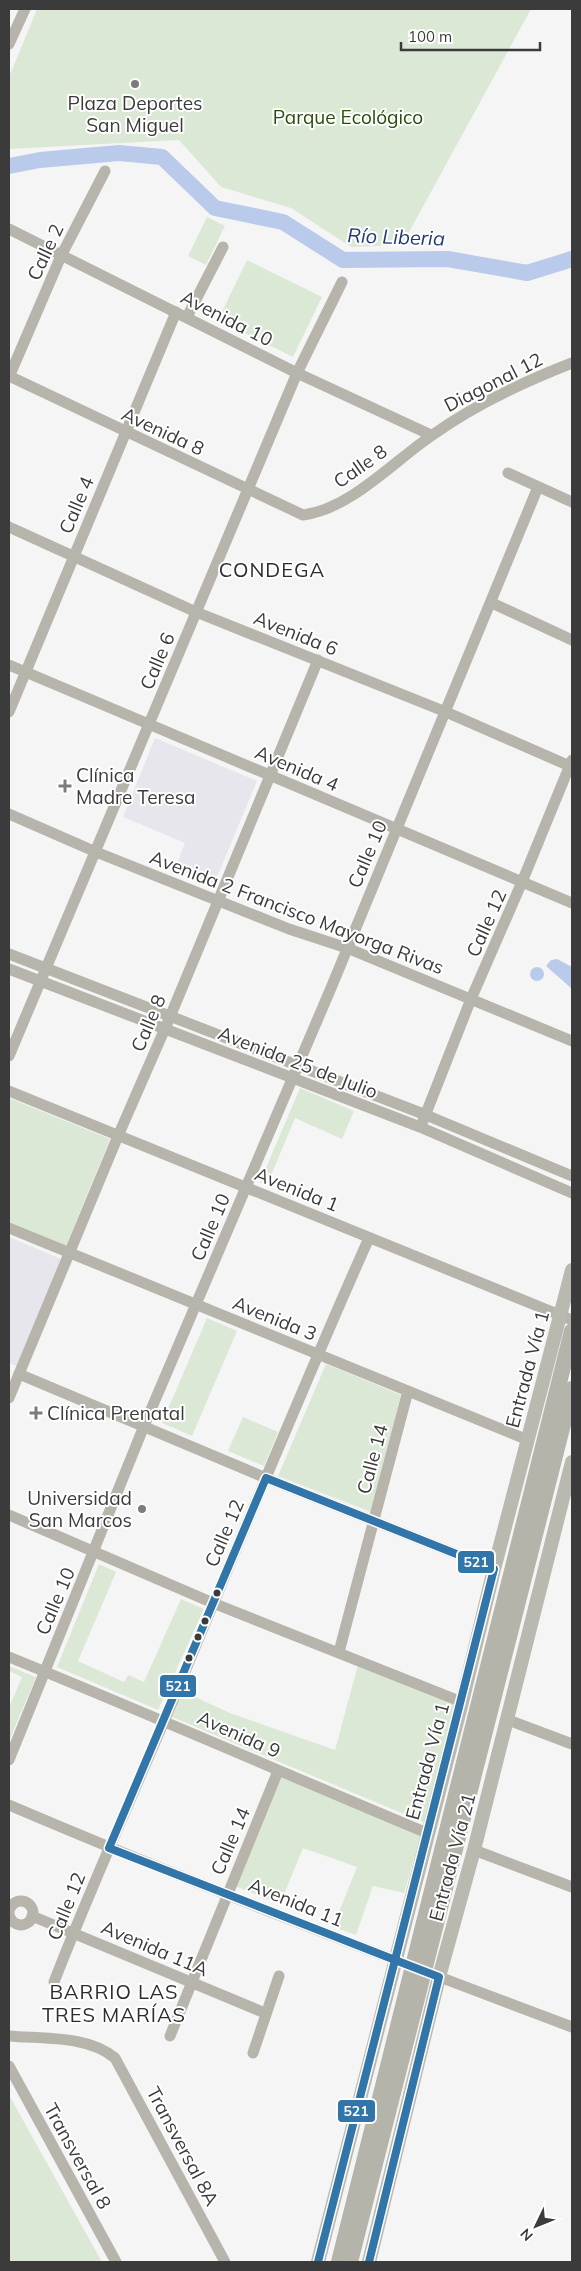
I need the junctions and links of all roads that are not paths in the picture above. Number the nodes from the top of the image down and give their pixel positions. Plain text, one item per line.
1 (25, 9) edge
2 (9, 44) edge
3 (105, 171) dead end
4 (9, 229) edge
5 (222, 247) dead end
6 (61, 256) junction
7 (342, 282) dead end
8 (176, 312) junction
9 (187, 317) junction
10 (572, 363) edge
11 (297, 373) junction
12 (9, 377) edge
13 (126, 433) junction
14 (431, 436) junction
15 (508, 473) dead end
16 (538, 487) junction
17 (247, 490) junction
18 (572, 502) edge
19 (303, 515) joint
20 (9, 527) edge
21 (74, 557) junction
22 (492, 603) junction
23 (196, 612) junction
24 (572, 640) edge
25 (318, 660) junction
26 (9, 665) edge
27 (26, 672) junction
28 (9, 712) edge
29 (446, 712) junction
30 (149, 724) junction
31 (571, 764) edge
32 (270, 776) junction
33 (9, 814) edge
34 (396, 829) junction
35 (96, 852) junction
36 (522, 882) junction
37 (218, 901) junction
38 (572, 904) edge
39 (346, 948) junction
40 (9, 954) edge
41 (46, 968) junction
42 (9, 969) edge
43 (40, 981) junction
44 (471, 999) junction
45 (170, 1017) junction
46 (165, 1029) junction
47 (572, 1040) edge
48 (9, 1056) edge
49 (298, 1066) junction
50 (292, 1078) junction
51 (9, 1091) edge
52 (426, 1115) junction
53 (420, 1127) junction
54 (118, 1136) junction
55 (572, 1176) edge
56 (246, 1188) junction
57 (572, 1193) edge
58 (9, 1228) edge
59 (369, 1238) junction
60 (69, 1253) junction
61 (572, 1270) edge
62 (197, 1305) junction
63 (566, 1318) edge
64 (572, 1331) edge
65 (317, 1354) junction
66 (19, 1374) junction
67 (572, 1389) edge
68 (408, 1391) junction
69 (9, 1398) edge
70 (144, 1426) junction
71 (528, 1440) junction
72 (572, 1462) edge
73 (266, 1478) junction
74 (9, 1515) edge
75 (374, 1521) junction
76 (94, 1552) junction
77 (494, 1569) junction
78 (213, 1603) junction
79 (339, 1652) junction
80 (9, 1657) edge
81 (44, 1672) junction
82 (462, 1702) junction
83 (164, 1720) junction
84 (508, 1720) junction
85 (572, 1744) edge
86 (9, 1760) edge
87 (278, 1771) junction
88 (9, 1805) edge
89 (427, 1833) junction
90 (109, 1848) junction
91 (474, 1850) junction
92 (572, 1887) edge
93 (227, 1894) junction
94 (32, 1916) dead end
95 (73, 1933) junction
96 (394, 1960) junction
97 (278, 1976) dead end
98 (439, 1977) junction
99 (54, 1982) dead end
100 (192, 1982) junction
101 (265, 2013) junction
102 (572, 2027) edge
103 (9, 2036) edge
104 (170, 2036) dead end
105 (253, 2053) dead end
106 (9, 2066) edge
107 (116, 2262) edge
108 (225, 2262) edge
109 (318, 2262) edge
110 (339, 2262) edge
111 (350, 2262) edge
112 (369, 2262) edge

1 - 2 street
3 - 6 street, Calle 2
4 - 6 street, Avenida 10
5 - 9 street
6 - 8 street, Avenida 10
6 - 12 street, Calle 2
7 - 11 street, Calle 6
8 - 9 street, Avenida 10
8 - 13 street, Calle 4
9 - 11 street, Avenida 10
10 - 14 street, Diagonal 12
11 - 14 street, Avenida 10
11 - 17 street, Calle 6
12 - 13 street, Avenida 8
13 - 17 street, Avenida 8
13 - 21 street, Calle 4
14 - 19 street, Calle 8
15 - 16 street
16 - 18 street
16 - 22 street, Calle 10
17 - 19 street, Avenida 8
17 - 23 street, Calle 6
20 - 21 street, Avenida 6
21 - 23 street, Avenida 6
21 - 27 street, Calle 4
22 - 24 street
22 - 29 street, Calle 10
23 - 25 street, Avenida 6
23 - 30 street, Calle 6
25 - 29 street, Avenida 6
25 - 32 street, Calle 8
26 - 27 street, Avenida 4
27 - 28 street, Calle 4
27 - 30 street, Avenida 4
29 - 31 street, Avenida 6
29 - 34 street, Calle 10
30 - 32 street, Avenida 4
30 - 35 street, Calle 6
31 - 36 street, Calle 12
32 - 34 street, Avenida 4
32 - 37 street, Calle 8
33 - 35 street, Avenida 2 Francisco Mayorga Rivas
34 - 36 street, Avenida 4
34 - 39 street, Calle 10
35 - 37 street, Avenida 2 Francisco Mayorga Rivas
35 - 41 street, Calle 6
36 - 38 street, Avenida 4
36 - 44 street, Calle 12
37 - 39 street, Avenida 2 Francisco Mayorga Rivas
37 - 45 street, Calle 8
39 - 44 street, Avenida 2 Francisco Mayorga Rivas
39 - 49 street, Calle 10
40 - 41 street, Avenida 25 de Julio
41 - 43 street, Calle 6
41 - 45 street, Avenida 25 de Julio
42 - 43 street, Avenida 25 de Julio
43 - 46 street, Avenida 25 de Julio
43 - 48 street, Calle 6
44 - 47 street, Avenida 2 Francisco Mayorga Rivas
44 - 52 street, Calle 12
45 - 46 street, Calle 8
45 - 49 street, Avenida 25 de Julio
46 - 50 street, Avenida 25 de Julio
46 - 54 street, Calle 8
49 - 50 street, Calle 10
49 - 52 street, Avenida 25 de Julio
50 - 53 street, Avenida 25 de Julio
50 - 56 street, Calle 10
51 - 54 street, Avenida 1
52 - 53 street, Calle 12
52 - 55 street, Avenida 25 de Julio
53 - 57 street, Avenida 25 de Julio
54 - 56 street, Avenida 1
54 - 60 street, Calle 8
56 - 59 street, Avenida 1
56 - 62 street, Calle 10
58 - 60 street, Avenida 3
59 - 63 street, Avenida 1
59 - 65 street, Calle 12
60 - 62 street, Avenida 3
60 - 66 street, Calle 8
61 - 63 main road, Entrada Vía 1
62 - 65 street, Avenida 3
62 - 70 street, Calle 10
63 - 71 main road, Entrada Vía 1
64 - 110 highway, bridge
65 - 68 street, Avenida 3
65 - 73 street, Calle 12
66 - 69 street, Calle 8
66 - 70 street
67 - 111 highway, bridge
68 - 71 street, Avenida 3
68 - 75 street, Calle 14
70 - 73 street
70 - 76 street, Calle 10
71 - 77 main road, Entrada Vía 1
72 - 84 main road, Entrada Vía 21
73 - 75 street
73 - 78 street, Calle 12
74 - 76 street
75 - 77 street
75 - 79 street, Calle 14
76 - 78 street
76 - 81 street, Calle 10
77 - 82 main road, Entrada Vía 1
78 - 79 street
78 - 83 street, Calle 12
79 - 82 street
80 - 81 street, Avenida 9
81 - 83 street, Avenida 9
81 - 86 street, Calle 10
82 - 89 main road, Entrada Vía 1
83 - 87 street, Avenida 9
83 - 90 street, Calle 12
84 - 85 street
84 - 91 main road, Entrada Vía 21
87 - 89 street, Avenida 9
87 - 93 street, Calle 14
88 - 90 street, Avenida 11
89 - 96 main road, Entrada Vía 1
90 - 93 street, Avenida 11
90 - 95 street, Calle 12
91 - 92 street
91 - 98 main road, Entrada Vía 21
93 - 96 street, Avenida 11
93 - 100 street, Calle 14
94 - 95 street, Avenida 11A
95 - 99 street, Calle 12
95 - 100 street, Avenida 11A
96 - 98 street, Avenida 11
96 - 109 main road, Entrada Vía 1
97 - 101 street
98 - 102 street, Avenida 11
98 - 112 main road, Entrada Vía 21
100 - 101 street, Avenida 11A
100 - 104 street, Calle 14
101 - 105 street
103 - 108 street, Transversal 8A
106 - 107 street, Transversal 8

